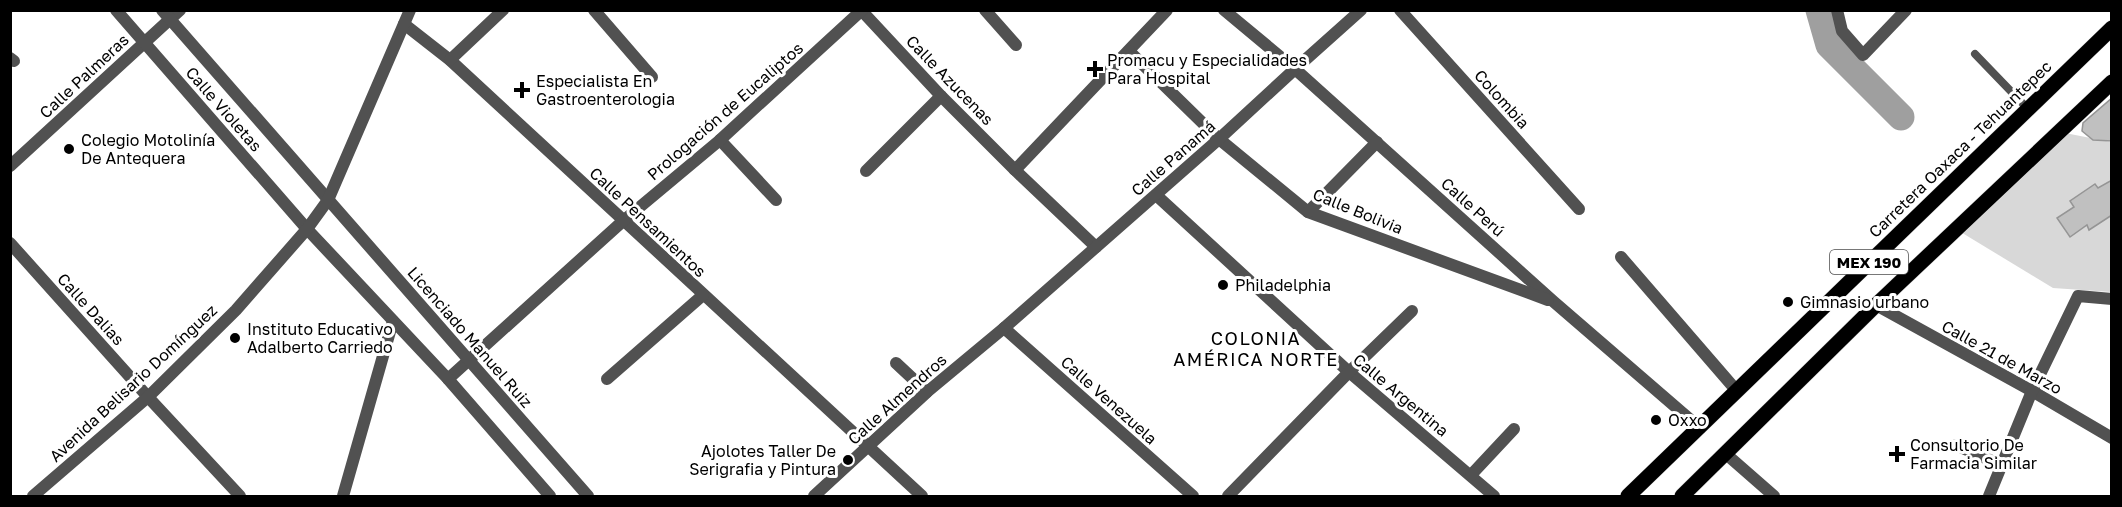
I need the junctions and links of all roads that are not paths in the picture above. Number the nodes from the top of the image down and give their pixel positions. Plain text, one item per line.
1 (116, 10) edge
2 (180, 10) edge
3 (410, 10) edge
4 (503, 10) edge
5 (594, 10) edge
6 (985, 10) edge
7 (1167, 10) edge
8 (1224, 10) edge
9 (1361, 10) edge
10 (1400, 10) edge
11 (1837, 10) edge
12 (1906, 10) edge
13 (862, 11) edge
14 (166, 15) edge
15 (404, 24) junction
16 (2112, 28) edge
17 (144, 43) junction
18 (1016, 45) dead end
19 (1129, 51) junction
20 (1975, 54) dead end
21 (450, 60) junction
22 (1295, 69) junction
23 (652, 77) dead end
24 (2112, 82) edge
25 (941, 96) junction
26 (2028, 108) junction
27 (720, 140) junction
28 (1220, 140) junction
29 (1377, 142) junction
30 (10, 166) edge
31 (1016, 170) junction
32 (866, 171) dead end
33 (1156, 195) junction
34 (328, 200) junction
35 (776, 200) dead end
36 (1579, 209) dead end
37 (1308, 213) junction
38 (623, 221) junction
39 (307, 229) junction
40 (10, 243) edge
41 (1096, 247) junction
42 (1621, 257) dead end
43 (703, 295) junction
44 (2112, 299) edge
45 (1554, 302) junction
46 (1876, 305) junction
47 (1412, 311) dead end
48 (393, 321) junction
49 (1004, 328) junction
50 (468, 359) junction
51 (896, 363) dead end
52 (1349, 372) junction
53 (448, 379) junction
54 (607, 379) dead end
55 (1736, 390) junction
56 (2032, 391) junction
57 (927, 392) junction
58 (148, 397) junction
59 (1700, 428) junction
60 (1514, 429) dead end
61 (2112, 438) edge
62 (1956, 445) dead end
63 (867, 446) junction
64 (1726, 454) junction
65 (2003, 466) junction
66 (1471, 475) junction
67 (33, 496) edge
68 (240, 496) edge
69 (343, 496) edge
70 (550, 496) edge
71 (588, 496) edge
72 (814, 496) edge
73 (922, 496) edge
74 (1193, 496) edge
75 (1228, 496) edge
76 (1494, 496) edge
77 (1628, 496) edge
78 (1682, 496) edge
79 (1774, 496) edge
80 (1989, 496) edge

1 - 17 street, Calle Violetas
2 - 14 street, Calle Palmeras
3 - 15 street, Avenida Belisario Domínguez
4 - 21 street
5 - 23 street
6 - 18 street
7 - 19 street
8 - 22 street, Calle Perú
9 - 22 street, Calle Panamá
10 - 36 street, Colombia
11 - 12 street
13 - 25 street, Calle Azucenas
13 - 27 street, Prologación de Eucaliptos
14 - 17 street, Calle Palmeras
14 - 34 street, Calle Violetas
15 - 21 street, Calle Pensamientos
15 - 34 street, Avenida Belisario Domínguez
16 - 26 main road, Carretera Oaxaca - Tehuantepec / MEX 190
17 - 30 street, Calle Palmeras
17 - 39 street, Calle Violetas
19 - 28 street, Calle Bolivia
19 - 31 street
20 - 26 lane
21 - 38 street, Calle Pensamientos
22 - 28 street, Calle Panamá
22 - 29 street, Calle Perú
24 - 46 main road, MEX 190
25 - 31 street, Calle Azucenas
25 - 32 street
26 - 55 main road, Carretera Oaxaca - Tehuantepec / MEX 190
27 - 35 street
27 - 38 street, Prologación de Eucaliptos
28 - 33 street, Calle Panamá
28 - 37 street, Calle Bolivia
29 - 37 street
29 - 45 street, Calle Perú
31 - 41 street, Calle Azucenas
33 - 41 street, Calle Panamá
33 - 52 street, Calle Argentina
34 - 39 street, Avenida Belisario Domínguez
34 - 50 street, Licenciado Manuel Ruiz
37 - 45 street, Calle Bolivia
38 - 43 street, Calle Pensamientos
38 - 50 street, Prologación de Eucaliptos
39 - 48 street
39 - 58 street, Avenida Belisario Domínguez
40 - 58 street, Calle Dalias
41 - 49 street, Calle Panamá
42 - 55 street
43 - 54 street
43 - 63 street, Calle Pensamientos
44 - 56 street
45 - 59 street, Calle Perú
46 - 56 street, Calle 21 de Marzo
46 - 64 main road, MEX 190
47 - 52 street
48 - 53 street
48 - 69 street
49 - 57 street, Calle Almendros
49 - 74 street, Calle Venezuela
50 - 53 street, Prologación de Eucaliptos
50 - 71 street, Licenciado Manuel Ruiz
51 - 57 street
52 - 66 street, Calle Argentina
52 - 75 street
53 - 70 street
55 - 59 main road, Carretera Oaxaca - Tehuantepec / MEX 190
56 - 61 street, Calle 21 de Marzo
56 - 65 street
57 - 63 street, Calle Almendros
58 - 67 street, Avenida Belisario Domínguez
58 - 68 street, Calle Dalias
59 - 77 main road, Carretera Oaxaca - Tehuantepec / MEX 190
60 - 66 street
62 - 65 street
63 - 72 street, Calle Almendros
63 - 73 street, Calle Pensamientos
64 - 78 main road, MEX 190
64 - 79 street
65 - 80 street
66 - 76 street, Calle Argentina

